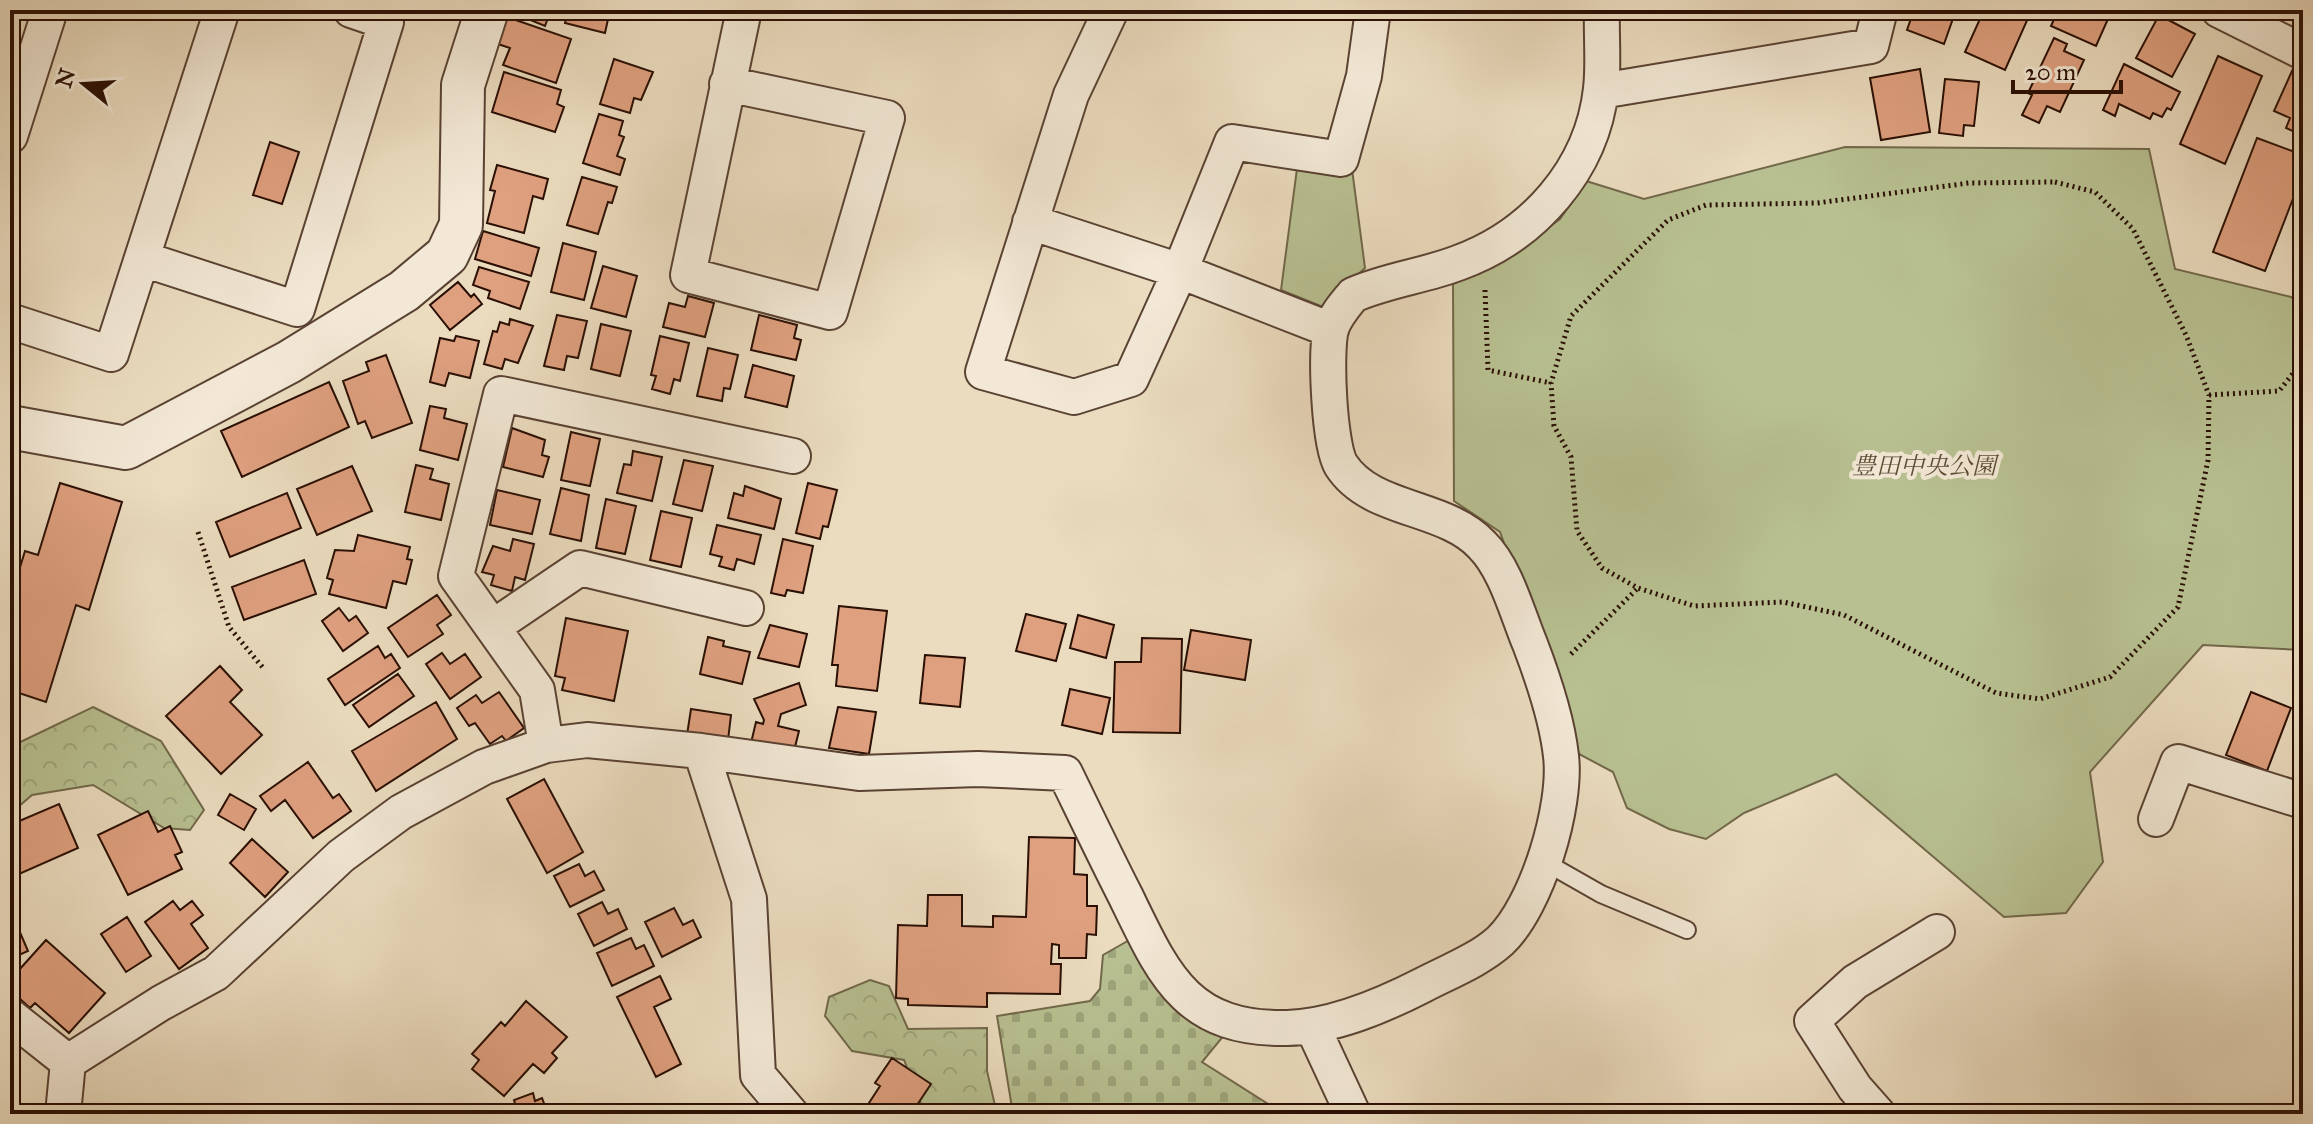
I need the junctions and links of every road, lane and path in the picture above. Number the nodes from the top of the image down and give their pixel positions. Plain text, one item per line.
1 (50, 10) edge
2 (222, 10) edge
3 (351, 10) edge
4 (487, 10) edge
5 (744, 10) edge
6 (1111, 10) edge
7 (1373, 10) edge
8 (1602, 10) edge
9 (1880, 10) edge
10 (2219, 10) edge
11 (2303, 52) edge
12 (727, 84) junction
13 (1601, 91) junction
14 (10, 136) edge
15 (1030, 222) junction
16 (1483, 253) junction
17 (143, 259) junction
18 (1180, 271) junction
19 (10, 321) edge
20 (1331, 330) junction
21 (2303, 361) edge
22 (1551, 383) junction
23 (2209, 395) junction
24 (10, 427) edge
25 (793, 456) dead end
26 (198, 532) dead end
27 (1638, 588) junction
28 (746, 608) dead end
29 (493, 627) junction
30 (1539, 668) junction
31 (264, 669) dead end
32 (546, 745) junction
33 (701, 751) junction
34 (2303, 801) edge
35 (2156, 819) dead end
36 (1543, 861) junction
37 (1687, 930) dead end
38 (1937, 932) dead end
39 (10, 1016) edge
40 (1313, 1028) junction
41 (68, 1062) junction
42 (63, 1114) edge
43 (791, 1114) edge
44 (1353, 1114) edge
45 (1878, 1114) edge

1 - 14 street
2 - 17 street
3 - 17 street
4 - 24 street
5 - 12 street
6 - 15 street
7 - 18 street
8 - 13 street
9 - 13 street
10 - 11 street
12 - 12 street
13 - 16 street
15 - 18 street
15 - 18 street
16 - 20 street
16 - 22 path
17 - 19 street
18 - 20 street
20 - 30 street
21 - 23 path
22 - 23 path
22 - 27 path
23 - 27 path
25 - 29 street
26 - 31 path
27 - 30 path
28 - 29 street
29 - 32 street
30 - 36 street
32 - 33 street
32 - 41 street
33 - 40 street
33 - 43 street
34 - 35 street
36 - 37 lane
36 - 40 street
38 - 45 street
39 - 41 street
40 - 44 street
41 - 42 street

